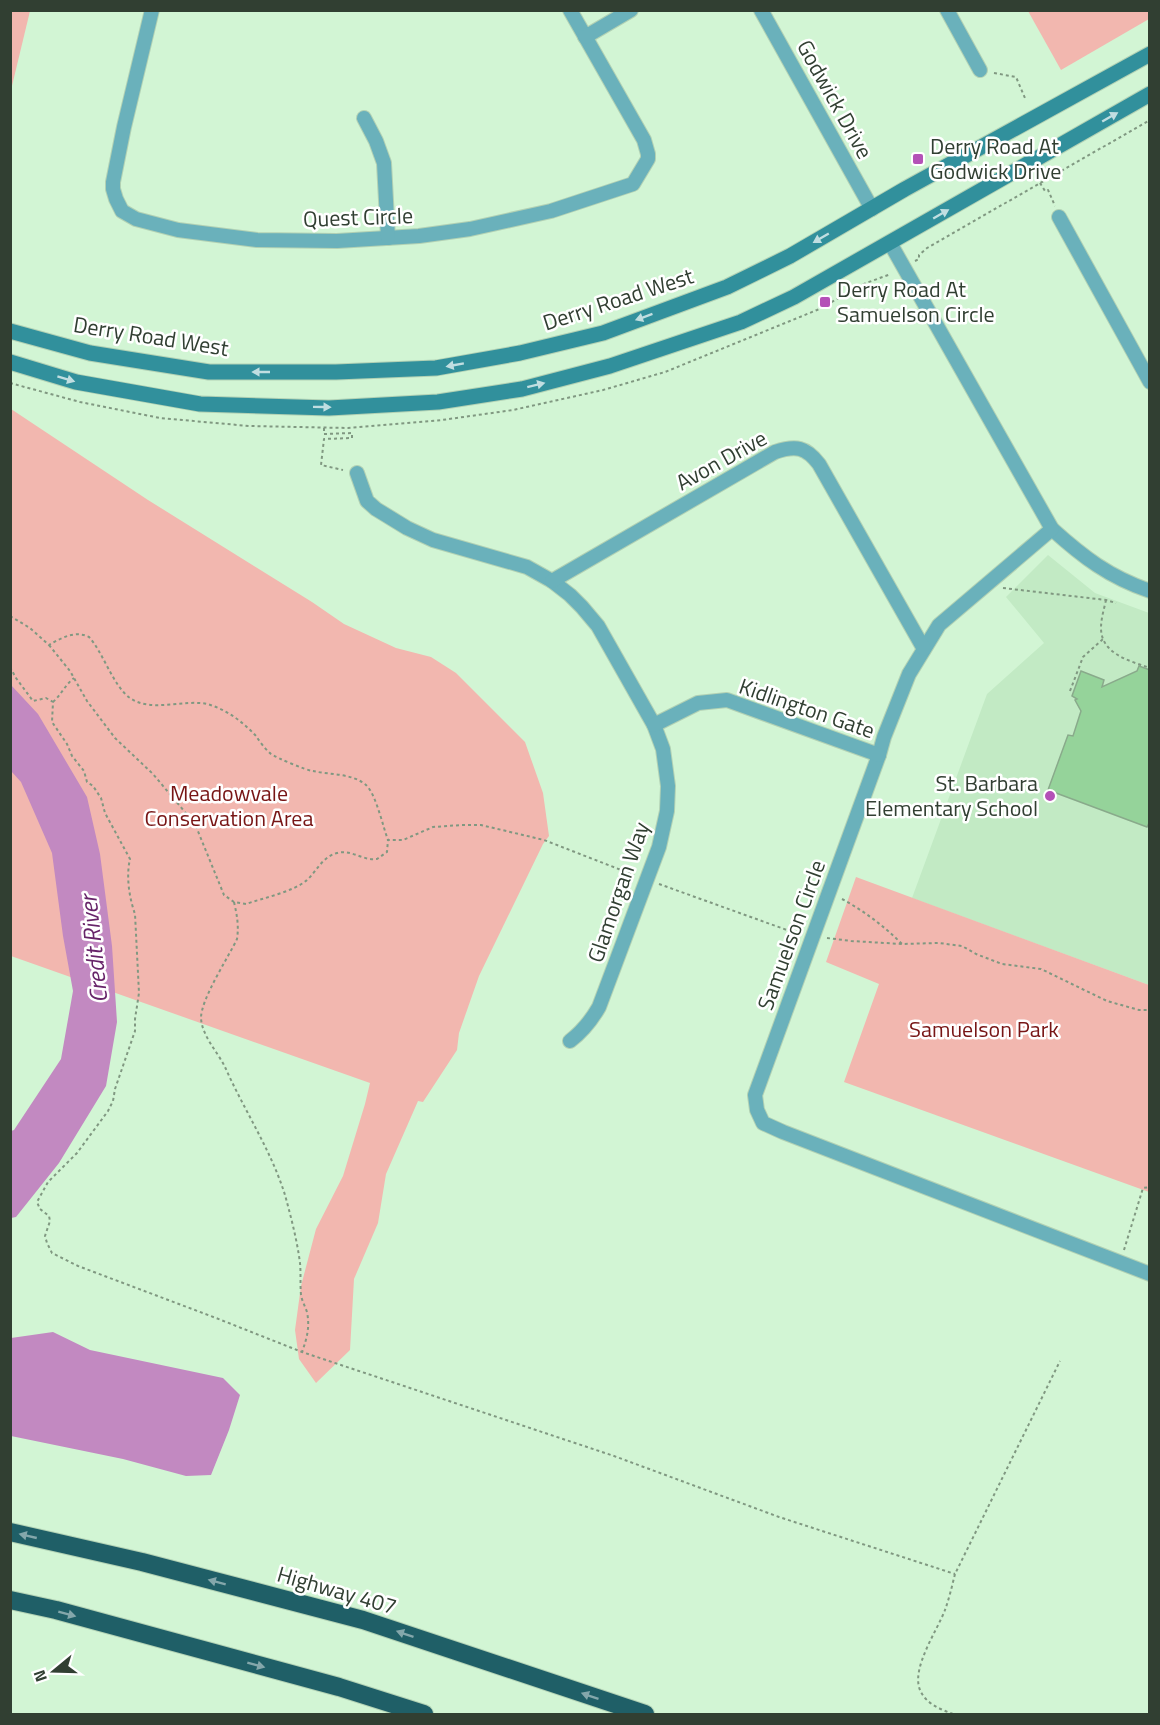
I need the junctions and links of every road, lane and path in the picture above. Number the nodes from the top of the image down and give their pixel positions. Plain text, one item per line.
1 (152, 10) edge
2 (570, 10) edge
3 (631, 10) edge
4 (761, 10) edge
5 (947, 10) edge
6 (585, 37) junction
7 (1149, 54) edge
8 (980, 70) joint
9 (1149, 94) edge
10 (1025, 98) dead end
11 (364, 118) dead end
12 (1149, 120) edge
13 (1040, 183) junction
14 (872, 208) junction
15 (1059, 217) joint
16 (388, 237) junction
17 (890, 243) junction
18 (915, 261) dead end
19 (10, 331) edge
20 (10, 362) edge
21 (1149, 382) edge
22 (324, 428) dead end
23 (357, 474) joint
24 (1052, 529) junction
25 (552, 581) junction
26 (987, 584) junction
27 (1149, 591) edge
28 (1106, 600) junction
29 (1116, 603) dead end
30 (10, 616) edge
31 (1103, 639) junction
32 (49, 645) junction
33 (924, 649) junction
34 (10, 667) edge
35 (1149, 668) edge
36 (74, 678) junction
37 (1070, 691) dead end
38 (53, 702) junction
39 (654, 725) junction
40 (879, 755) junction
41 (388, 840) junction
42 (639, 876) dead end
43 (656, 883) dead end
44 (828, 894) junction
45 (234, 903) junction
46 (802, 936) dead end
47 (821, 937) dead end
48 (902, 944) junction
49 (1149, 1010) edge
50 (570, 1041) dead end
51 (1149, 1187) edge
52 (1120, 1263) junction
53 (1149, 1274) edge
54 (302, 1352) junction
55 (1060, 1361) dead end
56 (10, 1532) edge
57 (955, 1574) junction
58 (10, 1600) edge
59 (424, 1714) edge
60 (645, 1714) edge
61 (953, 1714) edge

1 - 16 street, Quest Circle
2 - 6 street, Quest Circle
3 - 6 street
4 - 14 street, Godwick Drive
5 - 8 street
6 - 16 street, Quest Circle
7 - 14 main road, Derry Road West
8 - 10 path
17 -> 9 main road
11 - 16 street
12 - 13 path
13 - 15 path
13 - 18 path
14 -> 19 main road, Derry Road West
15 - 21 street
20 -> 17 main road
17 - 24 street
22 - 23 path
23 - 25 street, Glamorgan Way
24 - 26 street, Samuelson Circle
24 - 27 street
25 - 33 street, Avon Drive
25 - 39 street, Glamorgan Way
26 - 28 path
26 - 33 street, Samuelson Circle
28 - 29 path
28 - 31 path
30 - 32 path
31 - 35 path
31 - 37 path
32 - 36 path
32 - 41 path
33 - 40 street, Samuelson Circle
34 - 38 path
36 - 38 path
36 - 45 path
38 - 54 path
39 - 40 street, Kidlington Gate
39 - 50 street, Glamorgan Way
40 - 44 street, Samuelson Circle
41 - 42 path
41 - 45 path
43 - 46 path
44 - 48 path
44 - 52 street, Samuelson Circle
45 - 54 path
47 - 48 path
48 - 49 path
51 - 52 path
52 - 53 street, Samuelson Circle
54 - 57 path
55 - 57 path
60 -> 56 highway, Highway 407
57 - 61 path
58 -> 59 highway

